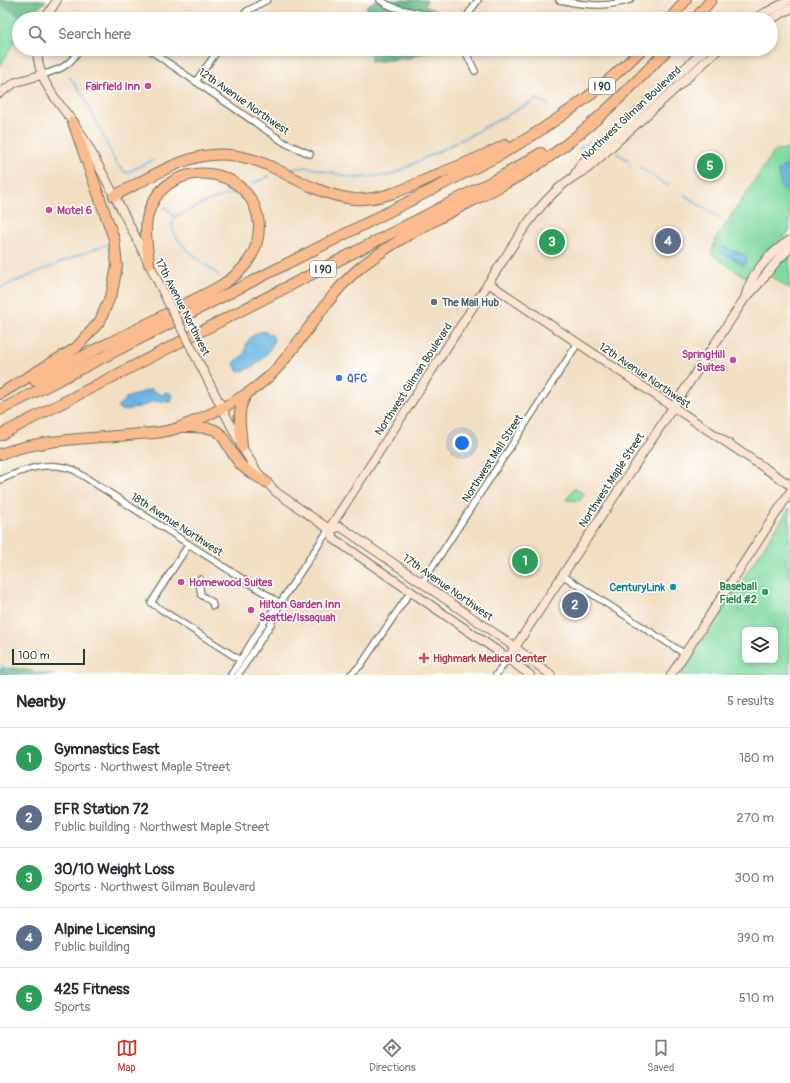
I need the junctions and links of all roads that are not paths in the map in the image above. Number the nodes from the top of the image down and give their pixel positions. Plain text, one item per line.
1 (57, 0) edge
2 (268, 0) edge
3 (380, 0) edge
4 (478, 0) edge
5 (559, 0) edge
6 (630, 0) edge
7 (686, 0) edge
8 (711, 0) edge
9 (790, 0) edge
10 (790, 9) edge
11 (49, 12) edge
12 (246, 12) edge
13 (416, 12) edge
14 (470, 12) edge
15 (676, 12) edge
16 (701, 12) edge
17 (767, 12) edge
18 (778, 15) edge
19 (38, 56) edge
20 (75, 56) edge
21 (158, 56) edge
22 (214, 56) edge
23 (467, 56) edge
24 (634, 56) edge
25 (661, 56) edge
26 (698, 56) edge
27 (711, 56) edge
28 (475, 72) dead end
29 (41, 75) junction
30 (196, 82) junction
31 (633, 84) junction
32 (0, 93) edge
33 (558, 119) junction
34 (73, 122) junction
35 (310, 154) dead end
36 (575, 175) junction
37 (114, 196) junction
38 (790, 240) edge
39 (790, 249) edge
40 (149, 264) junction
41 (488, 283) junction
42 (745, 298) junction
43 (578, 343) junction
44 (251, 391) junction
45 (0, 394) edge
46 (0, 399) edge
47 (221, 406) junction
48 (673, 406) junction
49 (0, 410) edge
50 (179, 427) junction
51 (0, 435) edge
52 (242, 447) junction
53 (0, 454) edge
54 (0, 480) edge
55 (266, 482) junction
56 (790, 485) edge
57 (790, 492) edge
58 (328, 529) junction
59 (189, 544) junction
60 (562, 575) junction
61 (200, 579) dead end
62 (422, 583) junction
63 (411, 591) junction
64 (280, 604) junction
65 (213, 606) dead end
66 (515, 647) junction
67 (685, 654) junction
68 (508, 658) junction
69 (240, 660) junction
70 (231, 675) edge
71 (238, 675) edge
72 (350, 675) edge
73 (496, 675) edge
74 (530, 675) edge
75 (550, 675) edge
76 (671, 675) edge

1 - 11 street
2 - 12 street
3 - 13 street
4 - 14 street
5 - 6 street
7 - 15 highway
8 - 16 highway
9 - 17 street
10 - 18 street
19 - 29 street, 17th Avenue Northwest
20 - 29 street
21 - 30 street, 12th Avenue Northwest
22 - 30 street
23 - 28 street
24 - 33 highway, I 90
25 - 31 highway, I 90
26 - 36 street, Northwest Gilman Boulevard
27 - 36 street, Northwest Gilman Boulevard
29 - 32 street
29 - 34 street, 17th Avenue Northwest
30 - 35 street, 12th Avenue Northwest
31 - 44 highway
31 - 51 highway, I 90
33 - 37 highway
33 - 49 highway, I 90
34 - 37 street, 17th Avenue Northwest
34 - 45 highway
36 - 41 street, Northwest Gilman Boulevard
37 - 40 street, 17th Avenue Northwest
38 - 42 street, Northwest Maple Street
39 - 42 street, Northwest Maple Street
40 - 46 highway
40 - 47 street, 17th Avenue Northwest, bridge
41 - 43 street, 12th Avenue Northwest
41 - 58 street, Northwest Gilman Boulevard
42 - 48 street, Northwest Maple Street
43 - 48 street, 12th Avenue Northwest
43 - 62 street, Northwest Mall Street
44 - 47 highway
44 - 52 highway
47 - 50 highway
47 - 52 street, 17th Avenue Northwest
48 - 56 street, 12th Avenue Northwest
48 - 60 street, Northwest Maple Street
50 - 53 highway
50 - 55 highway
52 - 55 street, 17th Avenue Northwest
54 - 59 street, 18th Avenue Northwest
55 - 58 street, 17th Avenue Northwest
57 - 67 street
58 - 62 street, 17th Avenue Northwest
58 - 63 street, 17th Avenue Northwest
58 - 64 street, Northwest Gilman Boulevard
59 - 64 street, 18th Avenue Northwest
59 - 69 street
60 - 66 street, Northwest Maple Street
60 - 67 street
61 - 65 street
62 - 66 street, 17th Avenue Northwest
63 - 68 street, 17th Avenue Northwest
63 - 72 street
64 - 69 street, Northwest Gilman Boulevard
64 - 71 street, Northwest Gilman Boulevard
66 - 68 street, Northwest Maple Street
66 - 75 street, 17th Avenue Northwest
67 - 76 street
68 - 73 street, Northwest Maple Street
68 - 74 street, 17th Avenue Northwest
69 - 70 street, Northwest Gilman Boulevard

